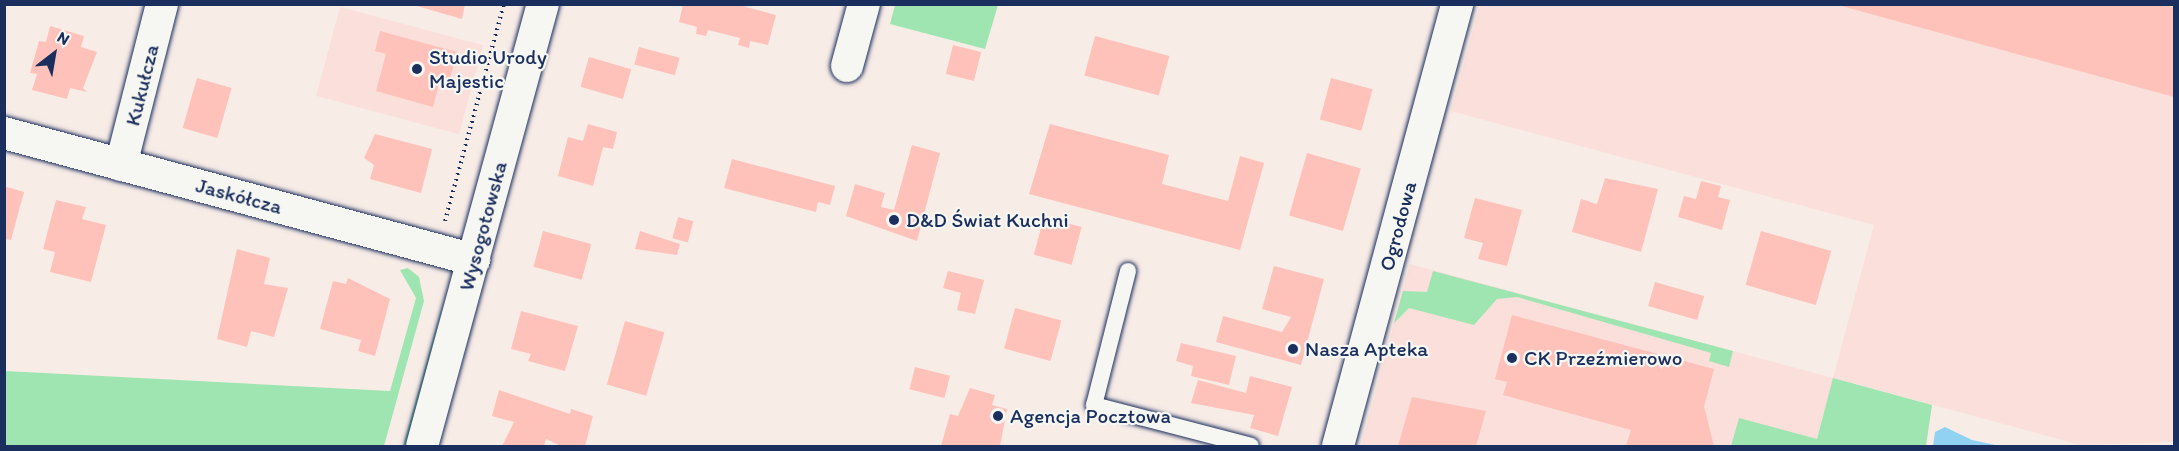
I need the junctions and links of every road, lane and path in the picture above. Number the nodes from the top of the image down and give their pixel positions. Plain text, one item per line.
1 (162, 4) edge
2 (504, 4) edge
3 (543, 4) edge
4 (864, 4) edge
5 (1457, 4) edge
6 (848, 66) dead end
7 (4, 133) edge
8 (121, 165) junction
9 (444, 222) dead end
10 (474, 260) junction
11 (1128, 271) dead end
12 (422, 447) edge
13 (1251, 447) edge
14 (1338, 447) edge

1 - 8 street, Kukułcza
2 - 9 path
3 - 10 street, Wysogotowska
4 - 6 street
5 - 14 street, Ogrodowa
7 - 8 street, Jaskółcza
8 - 10 street, Jaskółcza
10 - 12 street, Wysogotowska
11 - 13 lane

